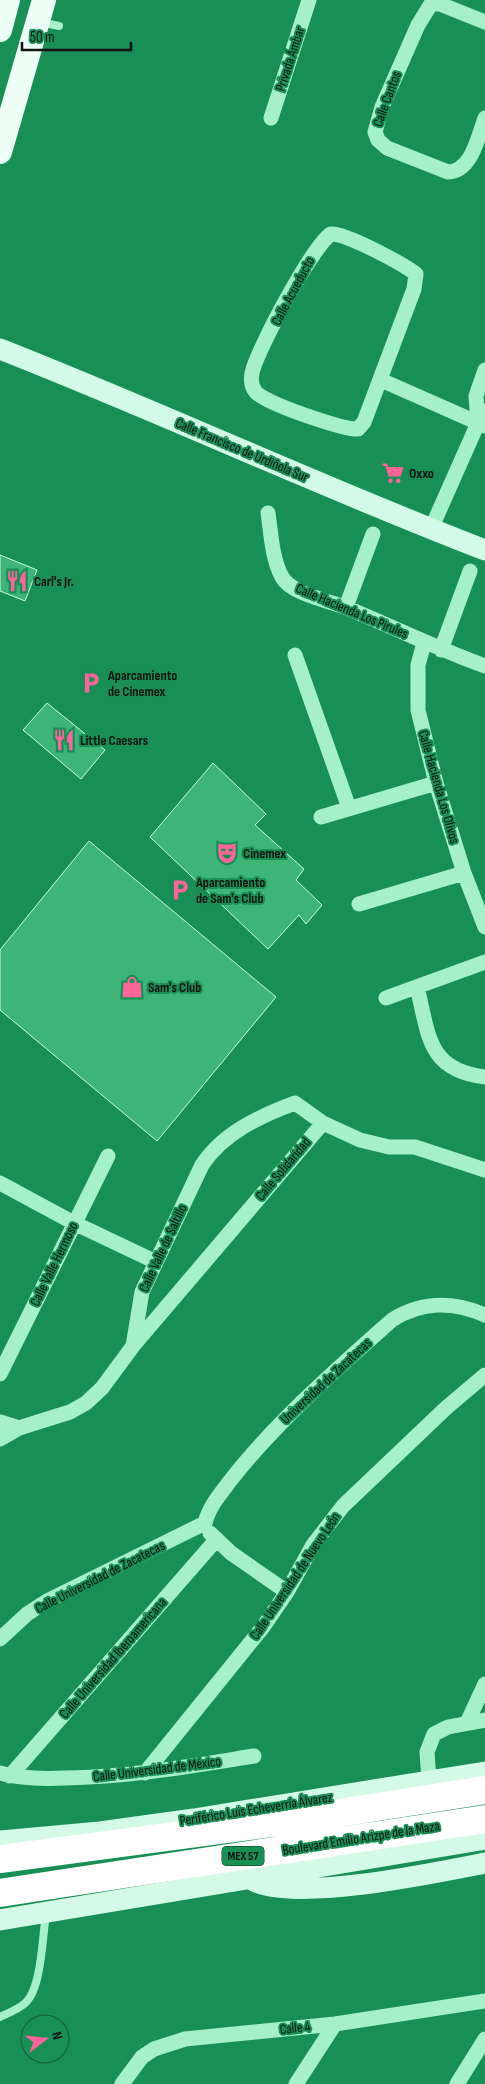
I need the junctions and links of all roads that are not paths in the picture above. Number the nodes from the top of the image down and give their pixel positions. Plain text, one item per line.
1 (8, 0) edge
2 (309, 0) edge
3 (47, 16) edge
4 (485, 22) edge
5 (0, 30) edge
6 (271, 118) dead end
7 (485, 118) edge
8 (0, 152) edge
9 (0, 349) edge
10 (485, 370) edge
11 (381, 380) junction
12 (483, 420) edge
13 (268, 513) dead end
14 (431, 530) junction
15 (373, 534) dead end
16 (485, 550) edge
17 (470, 571) dead end
18 (346, 607) junction
19 (424, 643) junction
20 (441, 650) junction
21 (295, 655) dead end
22 (485, 666) edge
23 (436, 783) junction
24 (349, 808) junction
25 (321, 817) dead end
26 (464, 873) junction
27 (360, 904) dead end
28 (485, 927) edge
29 (485, 962) edge
30 (417, 987) junction
31 (386, 998) dead end
32 (485, 1077) edge
33 (323, 1123) junction
34 (108, 1156) dead end
35 (485, 1170) edge
36 (0, 1183) edge
37 (74, 1224) junction
38 (156, 1262) junction
39 (485, 1315) edge
40 (133, 1346) junction
41 (0, 1374) edge
42 (485, 1375) edge
43 (0, 1422) edge
44 (19, 1428) junction
45 (0, 1439) edge
46 (205, 1523) junction
47 (216, 1540) junction
48 (287, 1592) junction
49 (0, 1638) edge
50 (485, 1684) edge
51 (485, 1720) edge
52 (467, 1723) junction
53 (254, 1756) dead end
54 (485, 1772) edge
55 (145, 1773) junction
56 (5, 1775) edge
57 (430, 1781) junction
58 (485, 1790) edge
59 (485, 1819) edge
60 (0, 1832) edge
61 (26, 1838) junction
62 (485, 1839) edge
63 (0, 1841) edge
64 (0, 1859) edge
65 (485, 1863) edge
66 (249, 1879) junction
67 (0, 1893) edge
68 (46, 1912) junction
69 (0, 1920) edge
70 (485, 2002) edge
71 (0, 2017) edge
72 (335, 2024) junction
73 (485, 2040) edge
74 (122, 2084) edge
75 (296, 2084) edge
76 (456, 2084) edge

1 - 5 main road
2 - 6 street, Privada Ámbar
3 - 8 main road
4 - 7 street, Calle Cantos
9 - 14 main road, Calle Francisco de Urdiñola Sur
10 - 12 street
11 - 11 street, Calle Acueducto
11 - 12 street
12 - 14 street
13 - 18 street, Calle Hacienda Los Pirules
14 - 16 main road, Calle Francisco de Urdiñola Sur
15 - 18 street
17 - 20 street
18 - 19 street, Calle Hacienda Los Pirules
19 - 20 street, Calle Hacienda Los Pirules
19 - 23 street, Calle Hacienda Los Olivos
20 - 22 street, Calle Hacienda Los Pirules
21 - 24 street
23 - 24 street
23 - 26 street, Calle Hacienda Los Olivos
24 - 25 street
26 - 27 street
26 - 28 street, Calle Hacienda Los Olivos
29 - 30 street
30 - 31 street
30 - 32 street
33 - 35 street
33 - 38 street, Calle Valle de Saltillo
33 - 40 street, Calle Solidaridad
34 - 37 street, Calle Valle Hermoso
36 - 37 street
37 - 38 street
37 - 41 street, Calle Valle Hermoso
38 - 40 street, Calle Valle de Saltillo
39 - 46 street, Universidad de Zacatecas
40 - 44 street, Calle Valle de Saltillo
42 - 48 street, Calle Universidad de Nuevo León
43 - 44 street
44 - 45 street
46 - 47 street
46 - 49 street, Calle Universidad de Zacatecas
47 - 48 street
47 - 56 street, Calle Universidad Iberoamericana
48 - 55 street, Calle Universidad de Nuevo León
50 - 52 street
51 - 52 street
52 - 57 street
53 - 55 street, Calle Universidad de México
54 - 57 main road, Periférico Luis Echeverría Álvarez
55 - 56 street, Calle Universidad de México
57 - 61 main road, Periférico Luis Echeverría Álvarez
58 - 64 highway, Boulevard Emilio Arizpe de la Maza / MEX 57
59 - 67 highway, Boulevard Emilio Arizpe de la Maza / MEX 57
60 - 61 street, Periférico Luis Echeverría Álvarez
61 - 63 main road, Periférico Luis Echeverría Álvarez
62 - 66 main road
65 - 66 main road
66 - 68 main road
68 - 69 main road
68 - 71 lane
70 - 72 street, Calle 4
72 - 74 street, Calle 4
72 - 75 street
73 - 76 street

